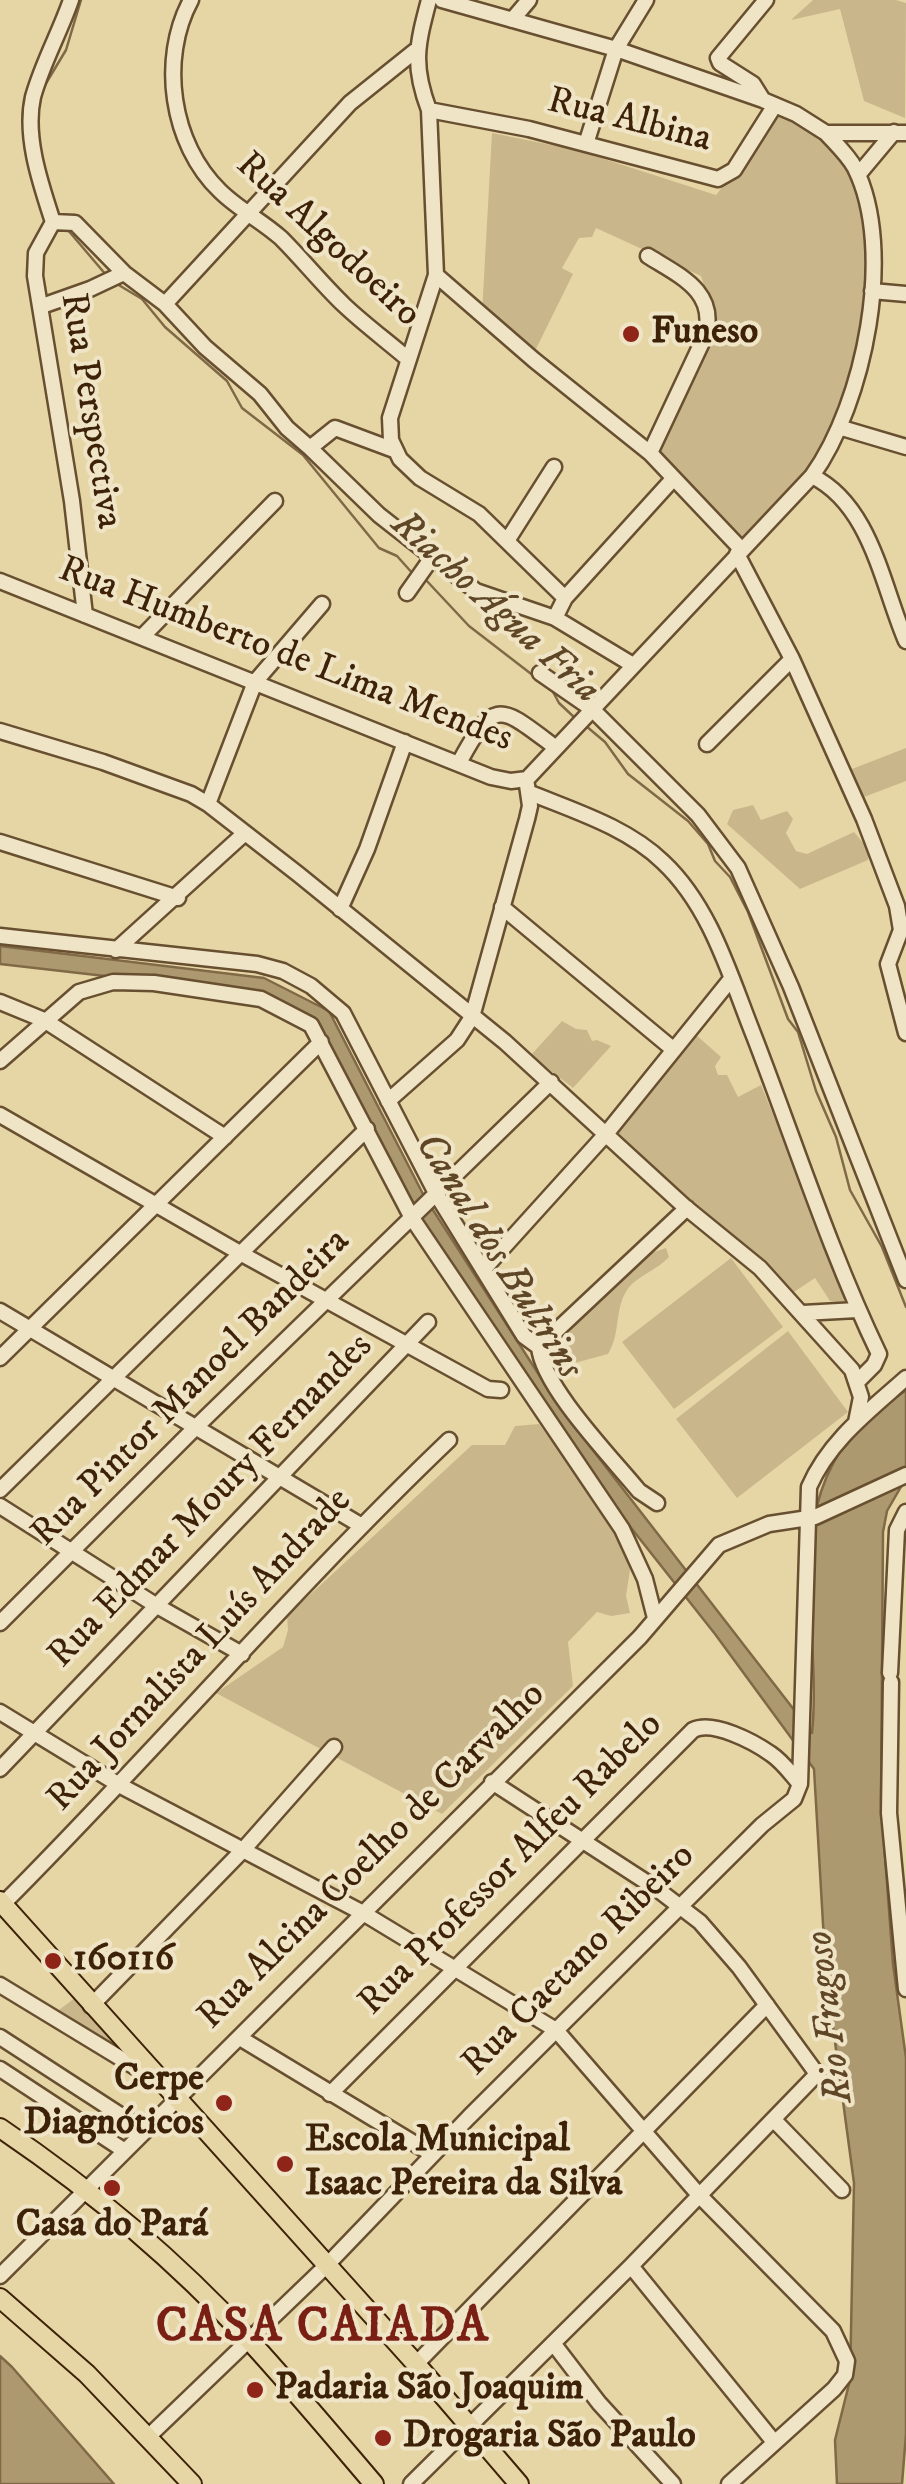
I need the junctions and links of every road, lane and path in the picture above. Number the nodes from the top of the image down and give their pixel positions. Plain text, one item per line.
1 (72, 0) edge
2 (191, 0) edge
3 (430, 0) edge
4 (442, 0) edge
5 (529, 0) edge
6 (646, 0) edge
7 (766, 0) edge
8 (512, 20) junction
9 (616, 49) junction
10 (415, 52) junction
11 (769, 103) junction
12 (429, 110) junction
13 (826, 132) junction
14 (900, 132) edge
15 (586, 144) junction
16 (858, 175) junction
17 (251, 214) junction
18 (63, 222) junction
19 (648, 256) dead end
20 (436, 274) junction
21 (117, 277) junction
22 (872, 291) junction
23 (906, 294) edge
24 (164, 304) junction
25 (42, 306) junction
26 (408, 359) junction
27 (842, 428) junction
28 (906, 447) edge
29 (310, 448) junction
30 (394, 450) junction
31 (650, 452) junction
32 (554, 467) dead end
33 (812, 476) junction
34 (673, 478) junction
35 (275, 501) dead end
36 (507, 541) junction
37 (739, 552) junction
38 (423, 571) junction
39 (0, 581) edge
40 (407, 594) dead end
41 (565, 598) junction
42 (322, 604) dead end
43 (86, 615) junction
44 (555, 618) junction
45 (142, 637) junction
46 (906, 642) edge
47 (792, 659) junction
48 (633, 665) junction
49 (540, 673) dead end
50 (255, 682) junction
51 (591, 710) junction
52 (0, 731) edge
53 (405, 742) junction
54 (707, 744) dead end
55 (555, 747) junction
56 (459, 763) junction
57 (528, 786) junction
58 (208, 804) junction
59 (245, 833) junction
60 (0, 842) edge
61 (178, 898) junction
62 (502, 907) junction
63 (340, 909) junction
64 (902, 913) edge
65 (0, 936) edge
66 (116, 950) junction
67 (731, 978) junction
68 (0, 1002) edge
69 (472, 1017) junction
70 (44, 1020) junction
71 (906, 1033) edge
72 (321, 1042) junction
73 (674, 1050) junction
74 (0, 1062) edge
75 (551, 1082) junction
76 (388, 1101) junction
77 (0, 1115) edge
78 (367, 1129) junction
79 (606, 1134) junction
80 (225, 1137) junction
81 (433, 1198) junction
82 (156, 1203) junction
83 (687, 1208) junction
84 (413, 1216) junction
85 (240, 1253) junction
86 (483, 1270) junction
87 (906, 1280) edge
88 (326, 1301) junction
89 (857, 1310) junction
90 (0, 1311) edge
91 (803, 1313) junction
92 (428, 1322) dead end
93 (30, 1329) junction
94 (408, 1345) junction
95 (539, 1347) junction
96 (0, 1358) edge
97 (115, 1378) junction
98 (906, 1378) edge
99 (858, 1381) junction
100 (501, 1390) dead end
101 (856, 1423) junction
102 (196, 1427) junction
103 (449, 1440) dead end
104 (906, 1475) edge
105 (282, 1476) junction
106 (0, 1490) edge
107 (657, 1503) dead end
108 (0, 1506) edge
109 (906, 1512) edge
110 (812, 1518) junction
111 (362, 1526) junction
112 (72, 1553) junction
113 (157, 1606) junction
114 (655, 1618) junction
115 (0, 1624) edge
116 (242, 1654) junction
117 (906, 1666) edge
118 (896, 1680) edge
119 (0, 1712) edge
120 (36, 1733) junction
121 (334, 1748) dead end
122 (0, 1769) edge
123 (492, 1782) junction
124 (800, 1784) junction
125 (121, 1786) junction
126 (580, 1840) junction
127 (243, 1850) junction
128 (899, 1852) edge
129 (1, 1904) edge
130 (682, 1906) junction
131 (363, 1913) junction
132 (454, 1968) junction
133 (0, 1985) edge
134 (906, 1986) edge
135 (767, 2005) junction
136 (91, 2006) junction
137 (556, 2030) junction
138 (0, 2037) edge
139 (240, 2038) junction
140 (0, 2069) edge
141 (163, 2084) junction
142 (330, 2094) junction
143 (178, 2100) junction
144 (774, 2120) junction
145 (0, 2128) edge
146 (146, 2132) junction
147 (644, 2132) junction
148 (126, 2151) junction
149 (432, 2154) junction
150 (842, 2190) dead end
151 (84, 2191) junction
152 (699, 2195) junction
153 (326, 2266) junction
154 (631, 2266) junction
155 (0, 2276) edge
156 (0, 2298) edge
157 (249, 2340) junction
158 (553, 2343) junction
159 (416, 2364) junction
160 (470, 2426) junction
161 (148, 2437) junction
162 (774, 2442) junction
163 (192, 2484) edge
164 (374, 2484) edge
165 (411, 2484) edge
166 (519, 2484) edge
167 (673, 2484) edge
168 (729, 2484) edge

1 - 18 street
2 - 17 street, Rua Algodoeiro
3 - 10 street
4 - 8 street
5 - 8 street
6 - 9 street
7 - 11 street
8 - 9 street
9 - 11 street
9 - 15 street
10 - 12 street
10 - 17 street
11 - 13 street
11 - 15 street, Rua Albina
12 - 15 street, Rua Albina
12 - 20 street
13 - 14 street
13 - 16 street
14 - 16 street
16 - 22 street
17 - 24 street
17 - 26 street, Rua Algodoeiro
18 - 21 street
18 - 25 street, Rua Perspectiva
19 - 31 street
20 - 26 street
20 - 31 street
21 - 24 street
21 - 25 street
22 - 23 street
22 - 27 street
24 - 29 street
25 - 43 street, Rua Perspectiva
26 - 30 street
27 - 28 street
27 - 33 street
29 - 30 street
29 - 38 street
30 - 36 street
31 - 34 street
32 - 36 street
33 - 37 street
33 - 46 street
34 - 37 street
34 - 41 street
35 - 45 street
36 - 41 street
37 - 47 street
37 - 48 street
38 - 40 street
38 - 44 street
39 - 43 street, Rua Humberto de Lima Mendes
41 - 44 street
42 - 50 street
43 - 45 street, Rua Humberto de Lima Mendes
44 - 48 street
45 - 50 street, Rua Humberto de Lima Mendes
47 - 54 street
47 - 64 street
48 - 51 street
49 - 51 street
50 - 53 street, Rua Humberto de Lima Mendes
50 - 58 street
51 - 55 street
51 - 87 street
52 - 58 street
53 - 56 street, Rua Humberto de Lima Mendes
53 - 63 street
55 - 56 street
55 - 57 street
56 - 57 street, Rua Humberto de Lima Mendes
57 - 62 street
57 - 67 street, Rua Humberto de Lima Mendes
58 - 59 street
59 - 61 street
59 - 63 street
60 - 61 street
61 - 66 street
62 - 69 street
62 - 73 street
63 - 69 street
64 - 71 street
65 - 66 street
66 - 76 street
67 - 73 street
67 - 89 street, Rua Humberto de Lima Mendes
68 - 70 street
69 - 75 street
69 - 76 street
70 - 72 street
70 - 74 street
70 - 80 street
72 - 78 street
72 - 80 street
73 - 79 street
75 - 79 street
75 - 81 street, Rua Pintor Manoel Bandeira
76 - 81 street
77 - 82 street
78 - 84 street
78 - 85 street
79 - 83 street
79 - 86 street
80 - 82 street
81 - 84 street, Rua Pintor Manoel Bandeira
81 - 86 street
82 - 85 street
82 - 93 street
83 - 91 street
83 - 95 street
84 - 88 street, Rua Pintor Manoel Bandeira
84 - 114 street
85 - 88 street
85 - 97 street
86 - 95 street
88 - 94 street
88 - 102 street, Rua Pintor Manoel Bandeira
89 - 91 street
89 - 99 street, Rua Humberto de Lima Mendes
90 - 93 street
91 - 99 street
92 - 94 street, Rua Edmar Moury Fernandes
93 - 96 street
93 - 97 street
94 - 100 street
94 - 105 street, Rua Edmar Moury Fernandes
95 - 107 street
97 - 102 street
97 - 106 street
98 - 101 street
99 - 101 street
101 - 110 street
102 - 105 street
102 - 112 street, Rua Pintor Manoel Bandeira
103 - 111 street, Rua Jornalista Luís Andrade
104 - 110 street, Rua Alcina Coelho de Carvalho
105 - 111 street
105 - 113 street, Rua Edmar Moury Fernandes
108 - 112 street
109 - 118 street
110 - 114 street, Rua Alcina Coelho de Carvalho
110 - 124 street
111 - 116 street, Rua Jornalista Luís Andrade
112 - 113 street
112 - 115 street, Rua Pintor Manoel Bandeira
113 - 116 street
113 - 120 street, Rua Edmar Moury Fernandes
114 - 123 street, Rua Alcina Coelho de Carvalho
116 - 125 street, Rua Jornalista Luís Andrade
117 - 118 street
118 - 128 street
119 - 120 street
120 - 122 street, Rua Edmar Moury Fernandes
120 - 125 street
121 - 127 street
123 - 126 street
123 - 131 street, Rua Alcina Coelho de Carvalho
124 - 126 street, Rua Professor Alfeu Rabelo
124 - 130 street, Rua Caetano Ribeiro
125 - 127 street
125 - 129 street, Rua Jornalista Luís Andrade
126 - 130 street
126 - 132 street, Rua Professor Alfeu Rabelo
127 - 131 street
127 - 136 street
128 - 134 street
129 - 136 main road
130 - 135 street
130 - 137 street, Rua Caetano Ribeiro
131 - 132 street
131 - 139 street, Rua Alcina Coelho de Carvalho
132 - 137 street
132 - 142 street, Rua Professor Alfeu Rabelo
133 - 141 street
135 - 144 street
135 - 147 street
136 - 141 main road
137 - 147 street
137 - 149 street, Rua Caetano Ribeiro
138 - 146 street
139 - 142 street
139 - 143 street, Rua Alcina Coelho de Carvalho
140 - 148 street
141 - 143 main road
142 - 149 street
143 - 146 street, Rua Alcina Coelho de Carvalho
143 - 153 main road
144 - 150 street
144 - 152 street
145 - 151 main road
146 - 148 street, Rua Alcina Coelho de Carvalho
147 - 152 street
147 - 159 street
148 - 151 street, Rua Alcina Coelho de Carvalho
149 - 153 street, Rua Caetano Ribeiro
151 - 155 street, Rua Alcina Coelho de Carvalho
151 - 157 main road
152 - 154 street
152 - 162 street
153 - 157 street, Rua Caetano Ribeiro
153 - 159 main road
154 - 158 street
154 - 162 street
156 - 161 main road
157 - 161 street, Rua Caetano Ribeiro
157 - 164 main road
158 - 160 street
158 - 167 street
159 - 160 main road
160 - 165 street
160 - 166 main road
161 - 163 main road
162 - 168 street

